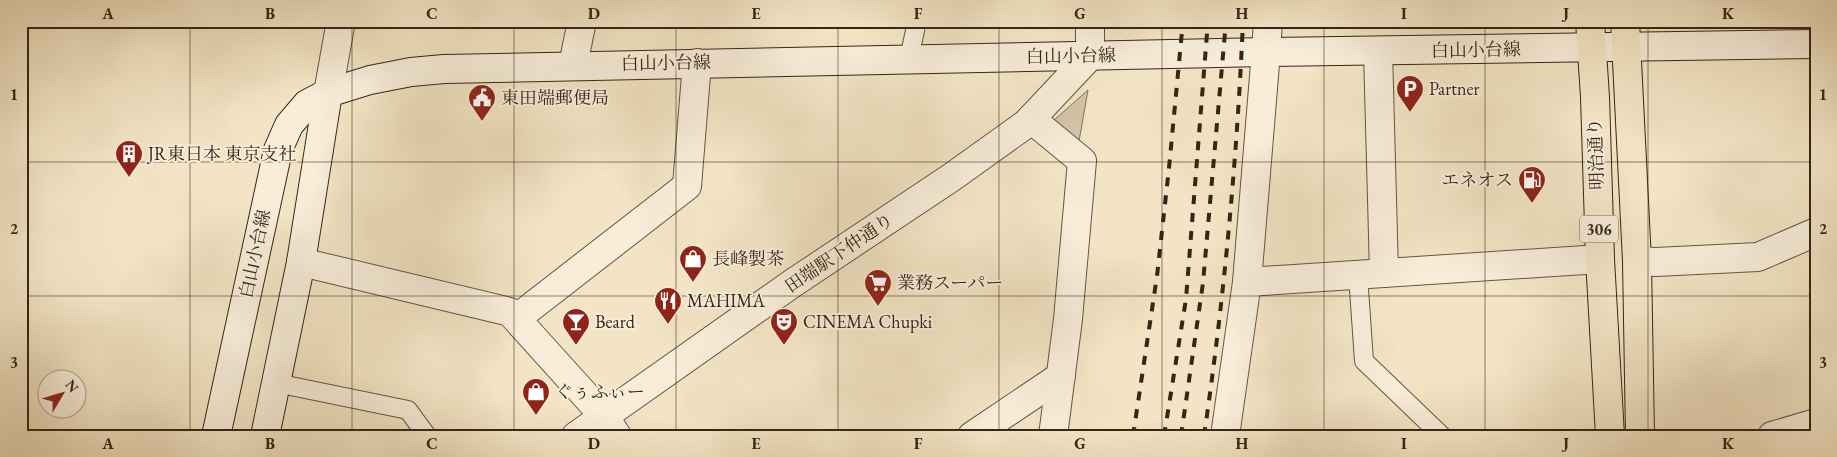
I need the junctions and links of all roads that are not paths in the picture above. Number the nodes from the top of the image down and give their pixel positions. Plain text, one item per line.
1 (341, 21) edge
2 (582, 21) edge
3 (917, 21) edge
4 (1090, 21) edge
5 (1268, 21) edge
6 (1591, 34) edge
7 (1626, 34) edge
8 (1816, 44) edge
9 (1378, 51) junction
10 (1266, 52) junction
11 (1090, 56) junction
12 (909, 59) junction
13 (697, 63) junction
14 (572, 65) junction
15 (328, 93) junction
16 (1032, 119) junction
17 (1816, 232) edge
18 (1600, 259) junction
19 (1636, 261) junction
20 (301, 262) junction
21 (1371, 274) junction
22 (1247, 282) junction
23 (517, 318) junction
24 (1061, 376) junction
25 (276, 383) junction
26 (610, 426) edge
27 (216, 436) edge
28 (265, 436) edge
29 (427, 436) edge
30 (576, 436) edge
31 (972, 436) edge
32 (1053, 436) edge
33 (1225, 436) edge
34 (1442, 436) edge
35 (1610, 436) edge
36 (1640, 436) edge

1 - 15 street
2 - 14 street
3 - 12 lane
4 - 11 street
5 - 10 street
6 - 7 street, 白山小台線
6 - 9 street, 白山小台線
6 - 18 main road, 明治通り / 306
7 - 8 street, 白山小台線
7 - 19 main road, 明治通り / 306
9 - 10 street, 白山小台線
9 - 21 street
10 - 11 street, 白山小台線
10 - 22 street
11 - 12 street, 白山小台線
11 - 16 street, 田端駅下仲通り
12 - 13 street, 白山小台線
13 - 14 street, 白山小台線
13 - 23 street
14 - 15 street, 白山小台線
15 - 20 street
15 - 27 street, 白山小台線
16 - 24 street
16 - 26 street, 田端駅下仲通り
17 - 19 street
18 - 21 street
18 - 35 main road, 明治通り / 306
19 - 36 main road, 明治通り / 306
20 - 23 street
20 - 25 street
21 - 22 street
21 - 34 lane
22 - 33 street
23 - 26 street
24 - 31 street
24 - 32 street
25 - 28 street
25 - 29 lane
26 - 30 street, 田端駅下仲通り

